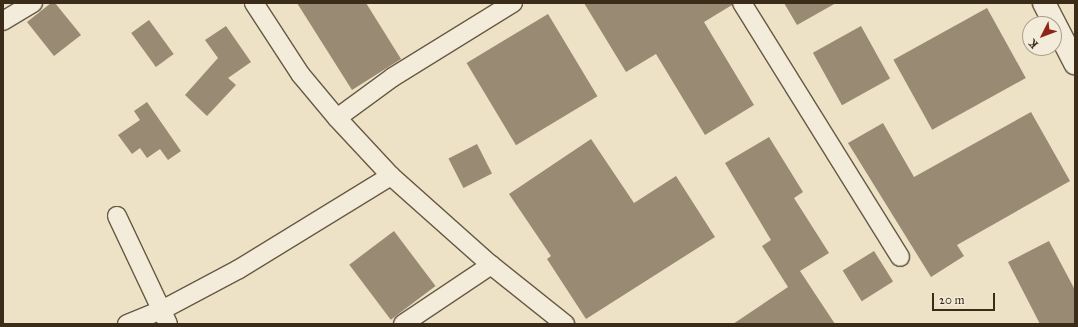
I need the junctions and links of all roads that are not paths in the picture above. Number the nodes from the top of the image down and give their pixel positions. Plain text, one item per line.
1 (33, 3) edge
2 (254, 3) edge
3 (512, 3) edge
4 (742, 3) edge
5 (1044, 3) edge
6 (3, 21) edge
7 (1075, 63) edge
8 (337, 118) junction
9 (391, 176) junction
10 (118, 216) dead end
11 (900, 257) dead end
12 (491, 265) junction
13 (164, 318) edge
14 (127, 324) edge
15 (403, 324) edge
16 (564, 324) edge

1 - 6 street
2 - 8 street
3 - 8 street
4 - 11 street
5 - 7 main road
8 - 9 street
9 - 12 street
9 - 13 street
10 - 13 street
12 - 15 street
12 - 16 street
13 - 14 street

